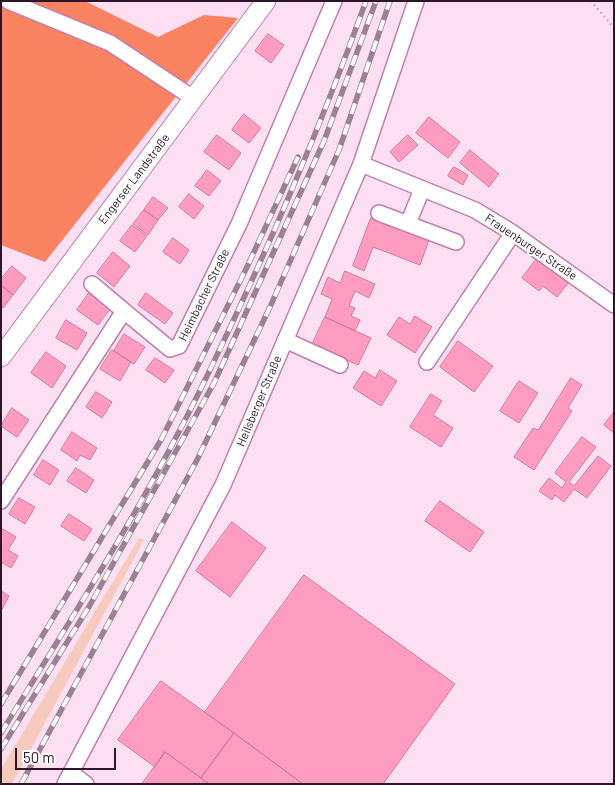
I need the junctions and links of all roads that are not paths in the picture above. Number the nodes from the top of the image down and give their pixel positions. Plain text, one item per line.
1 (8, 1) edge
2 (266, 1) edge
3 (334, 1) edge
4 (416, 1) edge
5 (193, 98) junction
6 (361, 164) junction
7 (422, 189) junction
8 (379, 213) dead end
9 (408, 224) junction
10 (513, 232) junction
11 (456, 242) dead end
12 (92, 284) dead end
13 (614, 305) edge
14 (124, 311) junction
15 (285, 340) junction
16 (1, 357) edge
17 (427, 362) dead end
18 (340, 365) dead end
19 (1, 501) edge
20 (68, 778) edge
21 (86, 784) edge

1 - 5 street
2 - 5 main road, Engerser Landstraße
3 - 14 street, Heimbacher Straße
4 - 6 street, Heilsberger Straße
5 - 16 main road, Engerser Landstraße
6 - 7 street, Frauenburger Straße
6 - 15 street, Heilsberger Straße
7 - 9 street
7 - 10 street, Frauenburger Straße
8 - 9 street
9 - 11 street
10 - 13 street, Frauenburger Straße
10 - 17 street
12 - 14 street
14 - 19 street
15 - 18 street
15 - 20 street, Heilsberger Straße
20 - 21 street

